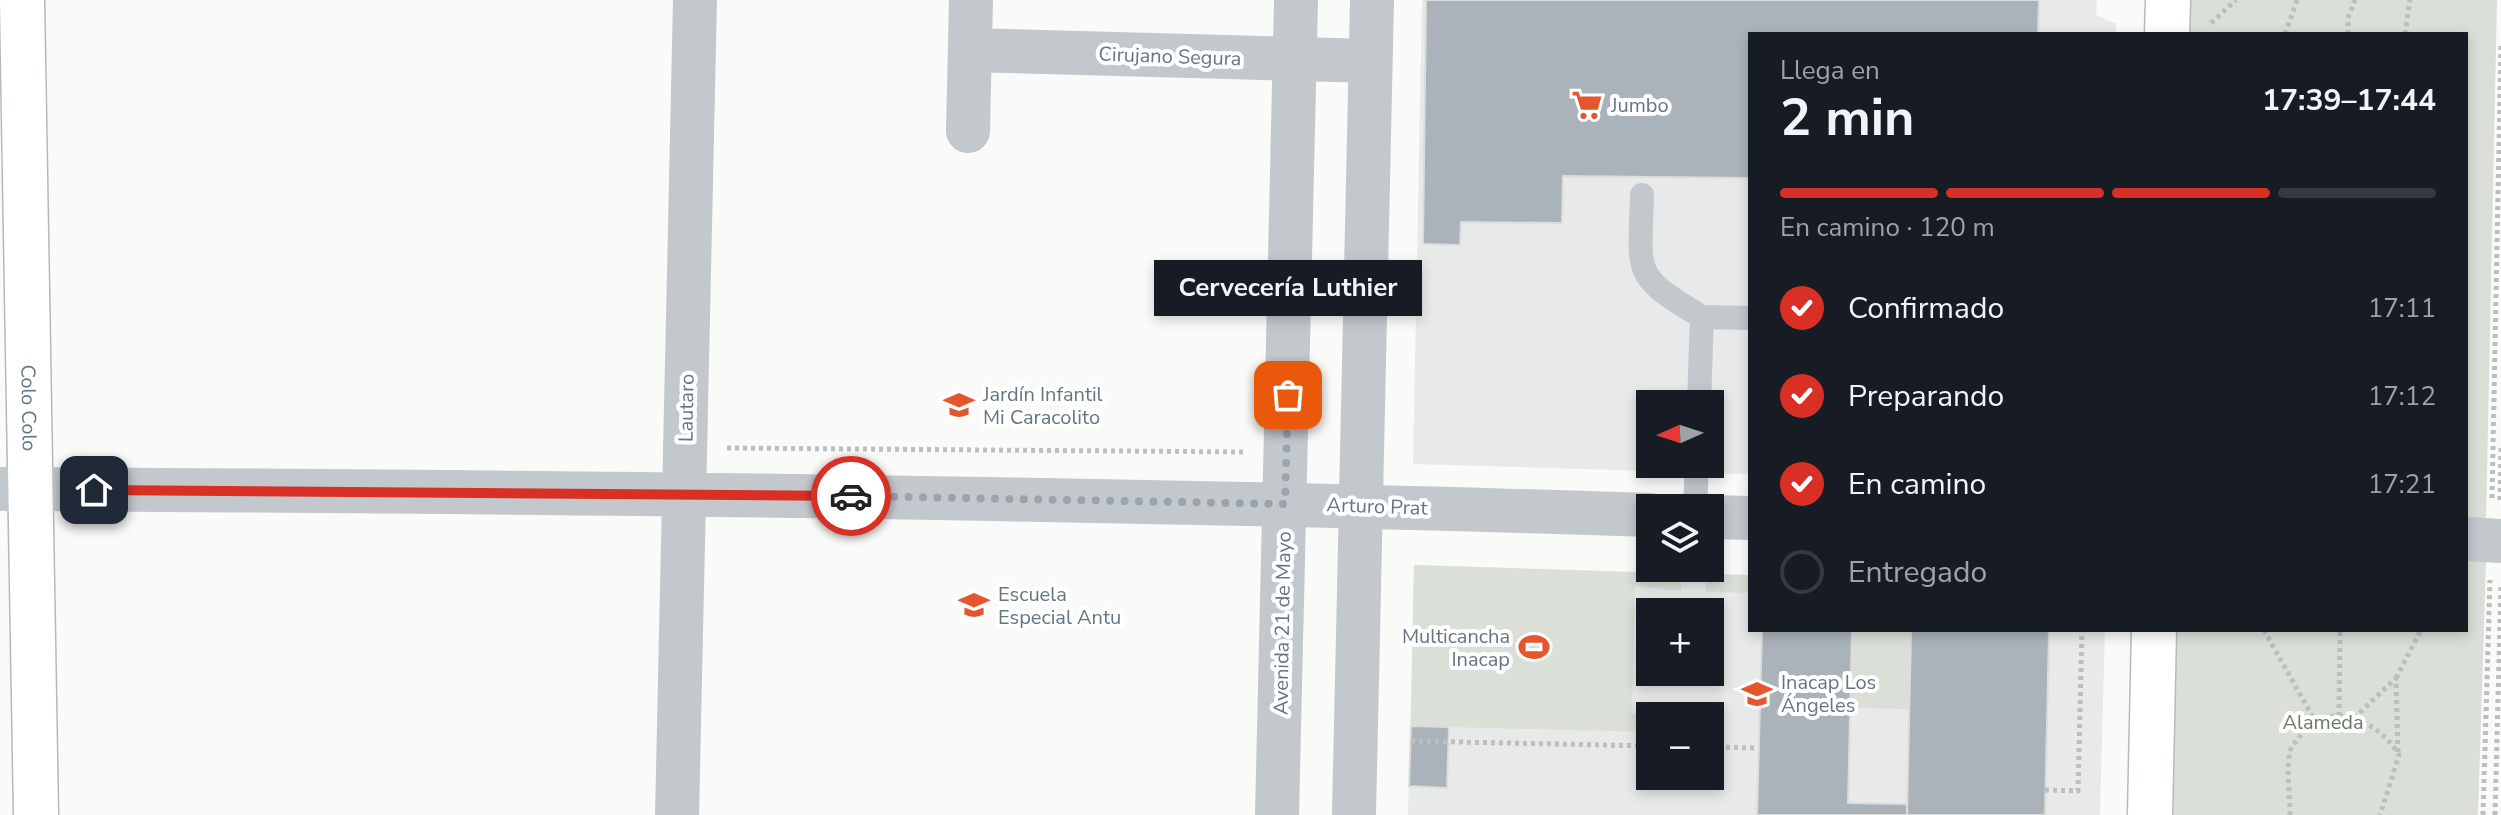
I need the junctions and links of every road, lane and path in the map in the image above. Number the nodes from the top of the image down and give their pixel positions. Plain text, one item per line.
1 (22, 0) edge
2 (695, 0) edge
3 (971, 0) edge
4 (1296, 0) edge
5 (1372, 0) edge
6 (2168, 0) edge
7 (2236, 0) edge
8 (2297, 0) edge
9 (2355, 0) edge
10 (2410, 0) edge
11 (2211, 24) dead end
12 (2167, 32) edge
13 (2286, 32) edge
14 (2348, 32) edge
15 (2405, 32) edge
16 (2501, 43) edge
17 (970, 50) junction
18 (1295, 59) junction
19 (1370, 61) junction
20 (968, 131) dead end
21 (1642, 195) dead end
22 (1702, 317) junction
23 (1748, 318) edge
24 (1699, 390) edge
25 (685, 447) junction
26 (1286, 453) junction
27 (16, 489) edge
28 (684, 494) junction
29 (1285, 504) junction
30 (1361, 506) junction
31 (1636, 515) edge
32 (1724, 517) edge
33 (1748, 518) edge
34 (2484, 537) edge
35 (2501, 584) edge
36 (2082, 632) edge
37 (2154, 632) edge
38 (2265, 632) edge
39 (2340, 632) edge
40 (2420, 632) edge
41 (2396, 678) junction
42 (2339, 716) junction
43 (2354, 718) junction
44 (2316, 723) junction
45 (1411, 741) dead end
46 (1636, 746) edge
47 (1724, 747) edge
48 (1758, 748) dead end
49 (2399, 755) junction
50 (2045, 790) dead end
51 (36, 815) edge
52 (677, 815) edge
53 (1277, 815) edge
54 (1354, 815) edge
55 (2150, 815) edge
56 (2290, 815) edge
57 (2380, 815) edge
58 (2483, 815) edge
59 (2495, 815) edge

1 - 27 main road, Colo Colo
2 - 25 street, Lautaro
3 - 17 street
4 - 18 street, Avenida 21 de Mayo
5 - 19 street
6 - 12 main road
7 - 11 path
8 - 13 path
9 - 14 path
10 - 15 path
16 - 34 path
17 - 18 street, Cirujano Segura
17 - 20 street
18 - 19 street, Cirujano Segura
18 - 26 street, Avenida 21 de Mayo
19 - 30 street
21 - 22 lane
22 - 23 lane
22 - 24 lane
25 - 26 path
25 - 28 street, Lautaro
26 - 29 street, Avenida 21 de Mayo
27 - 28 street, Arturo Prat
27 - 51 main road, Colo Colo
28 - 29 street, Arturo Prat
28 - 52 street, Lautaro
29 - 30 street, Arturo Prat
29 - 53 street, Avenida 21 de Mayo
30 - 31 street, Arturo Prat
30 - 54 street
32 - 33 street
34 - 58 path
35 - 59 path
36 - 50 path
37 - 55 main road
38 - 44 path
39 - 42 path
40 - 41 path
41 - 43 path
41 - 49 path
42 - 43 path
42 - 44 path
43 - 49 path
44 - 56 path
45 - 46 path
47 - 48 path
49 - 57 path

